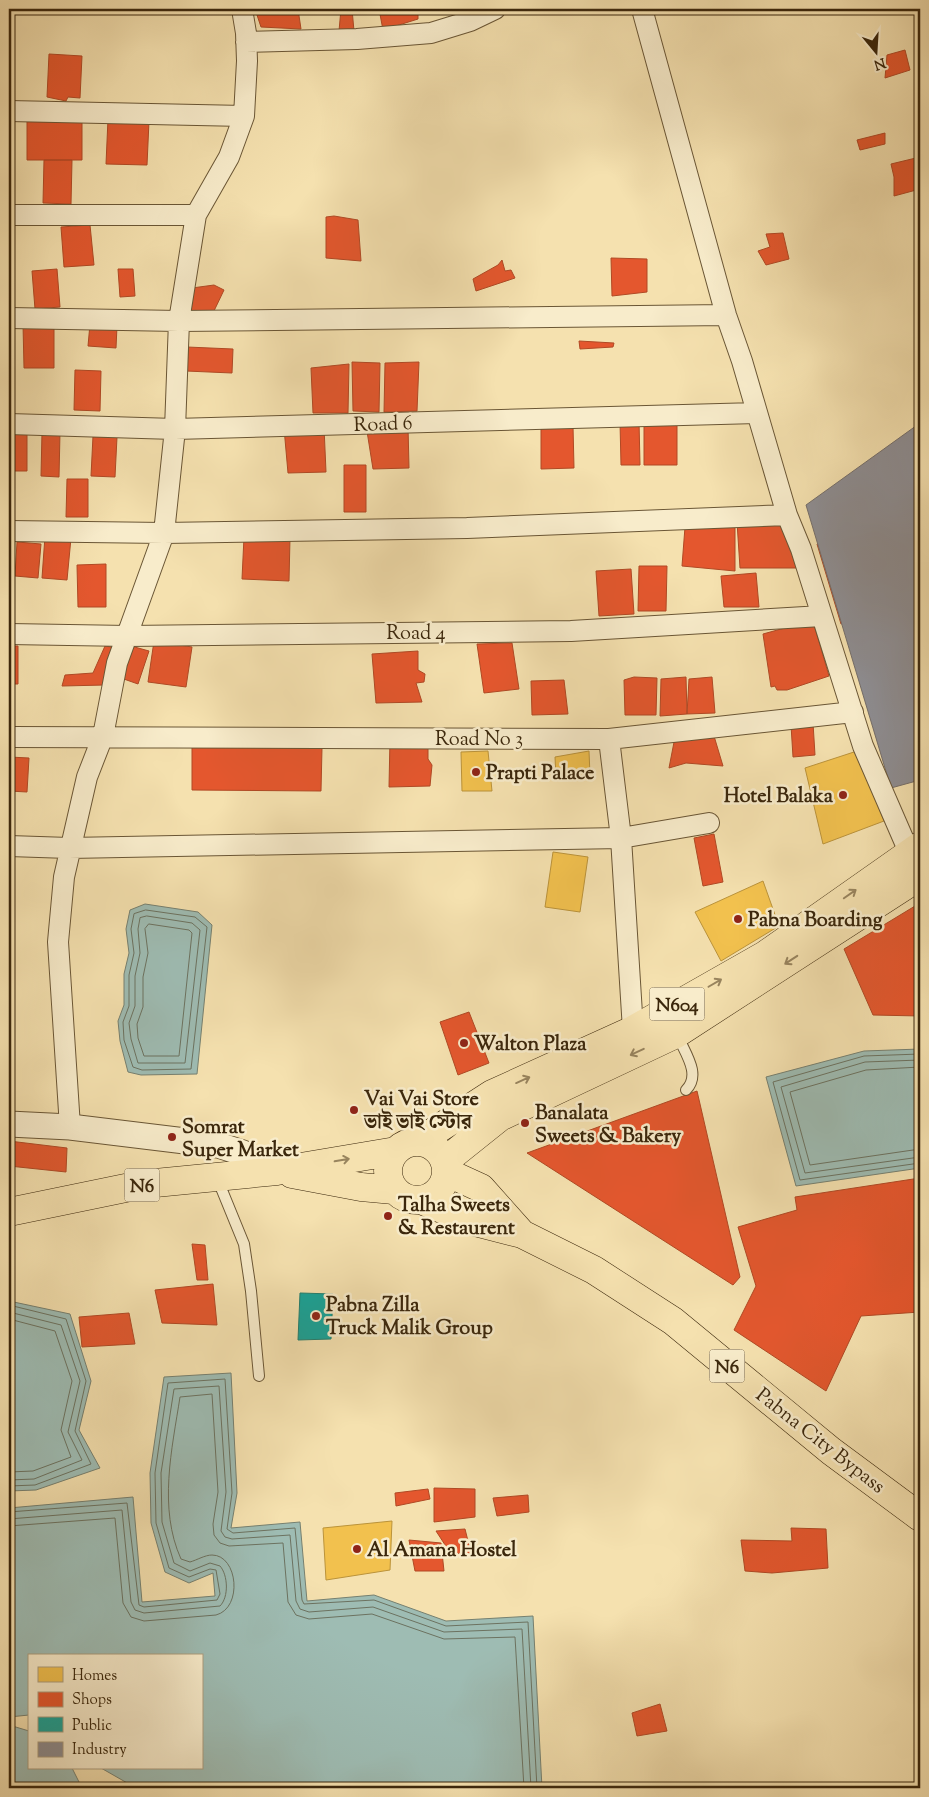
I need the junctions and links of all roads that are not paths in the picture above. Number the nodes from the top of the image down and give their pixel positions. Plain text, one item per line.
1 (242, 9) edge
2 (495, 9) edge
3 (642, 9) edge
4 (246, 42) junction
5 (9, 111) edge
6 (244, 116) junction
7 (9, 215) edge
8 (196, 215) junction
9 (726, 315) junction
10 (9, 318) edge
11 (179, 321) junction
12 (757, 413) junction
13 (9, 424) edge
14 (175, 429) junction
15 (787, 514) junction
16 (9, 531) edge
17 (164, 533) junction
18 (822, 616) junction
19 (9, 634) edge
20 (128, 636) junction
21 (853, 712) junction
22 (103, 736) junction
23 (9, 737) edge
24 (609, 739) junction
25 (710, 823) dead end
26 (621, 838) junction
27 (9, 846) edge
28 (69, 848) junction
29 (917, 858) edge
30 (819, 930) junction
31 (633, 1030) junction
32 (676, 1034) junction
33 (686, 1090) dead end
34 (496, 1105) junction
35 (9, 1124) edge
36 (70, 1127) junction
37 (421, 1140) junction
38 (396, 1151) junction
39 (446, 1166) junction
40 (266, 1171) junction
41 (216, 1177) junction
42 (394, 1190) junction
43 (422, 1200) junction
44 (9, 1212) edge
45 (522, 1234) junction
46 (259, 1376) dead end
47 (920, 1517) edge

1 - 4 street
2 - 4 street
3 - 9 street
4 - 6 street
5 - 6 street
6 - 8 street
7 - 8 street
8 - 11 street
9 - 11 street
9 - 12 street
10 - 11 street
11 - 14 street
12 - 14 street, Road 6
12 - 15 street
13 - 14 street, Road 6
14 - 17 street
15 - 17 street
15 - 18 street
16 - 17 street
17 - 20 street
18 - 20 street, Road 4
18 - 21 street
19 - 20 street, Road 4
20 - 22 street
21 - 24 street, Road No 3
21 - 29 street
22 - 23 street, Road No 3
22 - 24 street, Road No 3
22 - 28 street
24 - 26 street
25 - 26 street
26 - 28 street
26 - 31 street
27 - 28 street
28 - 36 street
29 - 30 highway, N604
31 -> 30 highway, N604
30 -> 32 highway, N604
34 -> 31 highway, N604
32 - 33 lane
32 -> 34 highway, N604
34 - 37 highway, N604
34 - 39 highway, N604
35 - 36 street
36 - 40 street
37 - 38 highway, N604
37 - 39 highway
40 -> 38 highway, N6
38 - 42 highway
39 - 43 highway, N604
39 - 45 highway, Pabna City Bypass
40 - 41 highway, N6
40 - 42 highway
41 - 44 highway, N6
41 - 46 lane
42 - 43 highway
43 - 45 highway, Pabna City Bypass
45 - 47 highway, Pabna City Bypass / N6

